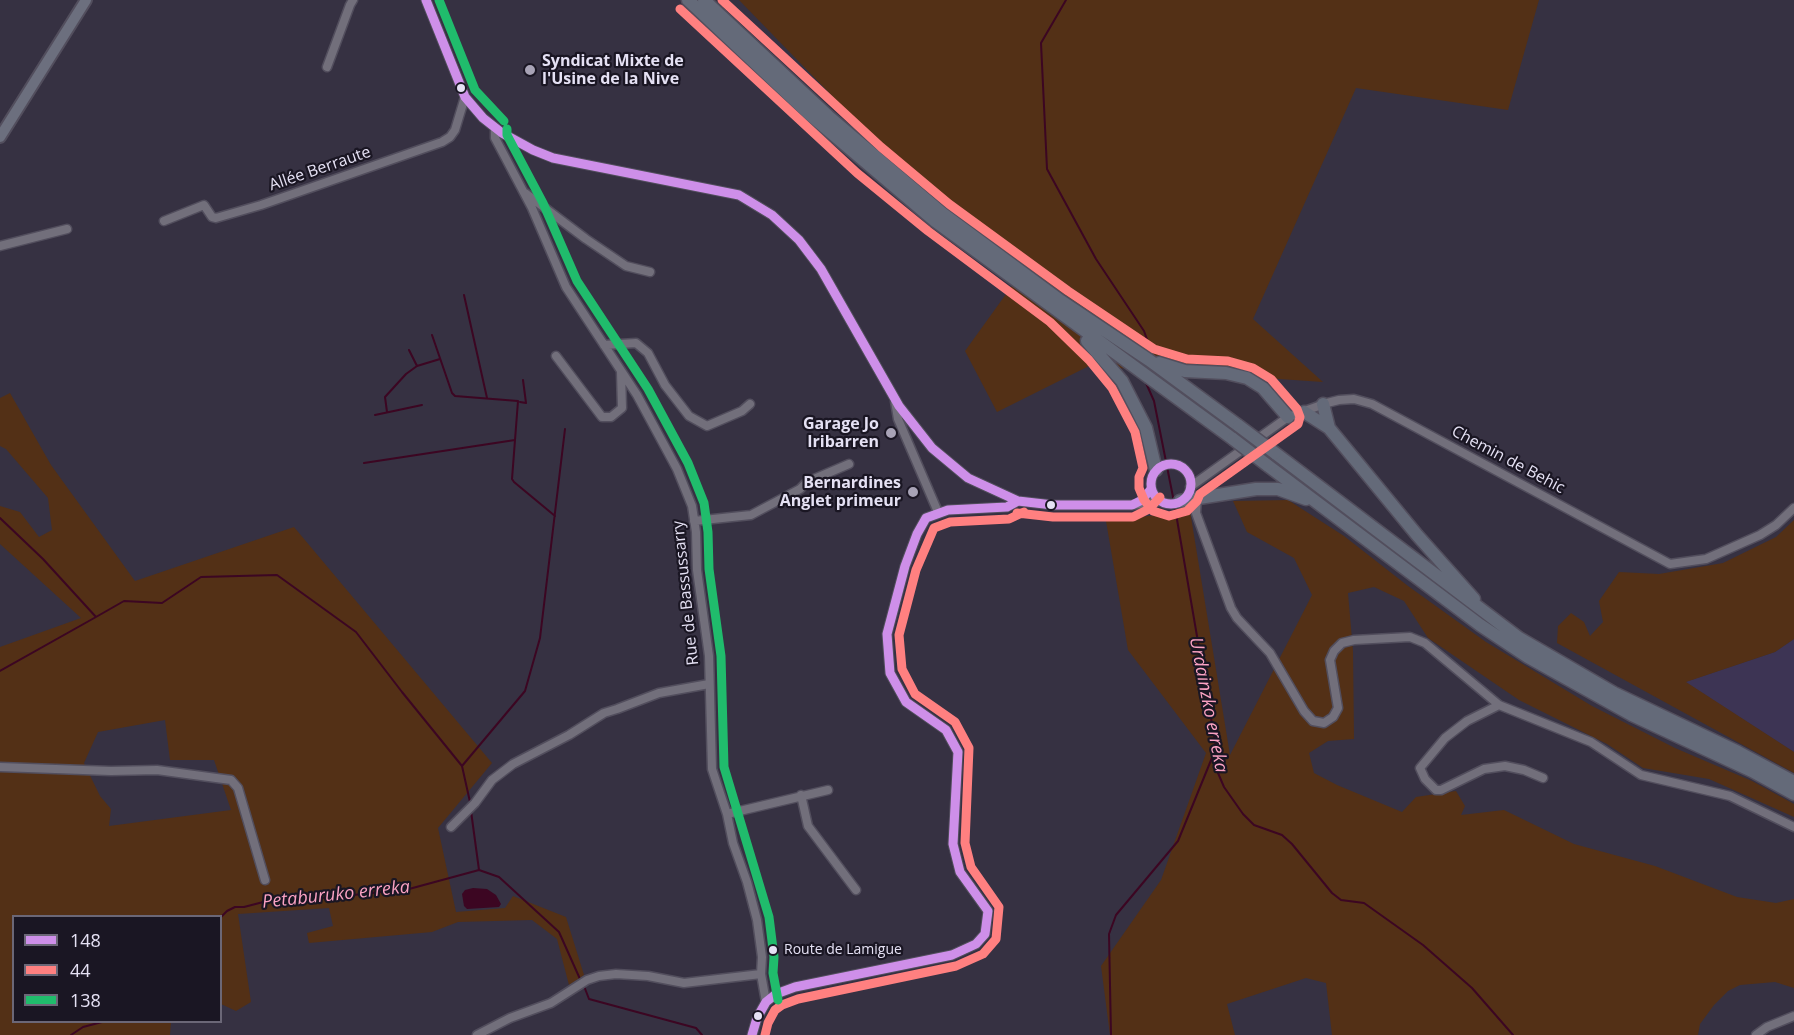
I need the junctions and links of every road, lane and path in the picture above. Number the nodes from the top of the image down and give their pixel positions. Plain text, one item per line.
1 (86, 0) edge
2 (353, 0) edge
3 (426, 0) edge
4 (688, 0) edge
5 (704, 0) edge
6 (327, 66) dead end
7 (465, 97) junction
8 (495, 129) junction
9 (0, 137) edge
10 (524, 192) junction
11 (164, 222) dead end
12 (67, 229) dead end
13 (0, 246) edge
14 (650, 272) dead end
15 (1058, 313) junction
16 (604, 345) junction
17 (556, 356) dead end
18 (1149, 360) junction
19 (621, 371) junction
20 (894, 399) junction
21 (750, 404) dead end
22 (1323, 404) junction
23 (1304, 412) junction
24 (1287, 417) junction
25 (1329, 428) junction
26 (849, 464) dead end
27 (1163, 466) junction
28 (1209, 473) junction
29 (1188, 474) junction
30 (1151, 489) junction
31 (1194, 492) junction
32 (1018, 501) junction
33 (1172, 502) junction
34 (1132, 505) junction
35 (1324, 506) junction
36 (1794, 508) edge
37 (938, 512) junction
38 (694, 521) junction
39 (1495, 622) junction
40 (709, 684) junction
41 (1499, 705) junction
42 (0, 767) edge
43 (1543, 778) dead end
44 (1794, 782) edge
45 (828, 789) dead end
46 (1794, 794) edge
47 (801, 795) junction
48 (727, 814) junction
49 (451, 827) dead end
50 (1794, 827) edge
51 (265, 880) dead end
52 (856, 890) dead end
53 (761, 974) junction
54 (766, 1002) junction
55 (1794, 1016) edge
56 (477, 1035) edge
57 (752, 1035) edge
58 (1756, 1035) edge

1 - 9 main road
2 - 6 street
3 - 7 street
4 - 15 highway
5 - 18 highway
7 - 8 street
7 - 11 street, Allée Berraute
8 - 10 street, Rue de Bassussarry
8 - 20 street
10 - 14 street
10 - 16 street, Rue de Bassussarry
12 - 13 street
15 - 27 highway
15 - 35 highway, bridge
16 - 19 street, Rue de Bassussarry
16 - 21 street
17 - 19 street
18 - 24 highway
18 - 39 highway, bridge
19 - 38 street, Rue de Bassussarry
20 - 32 street
20 - 37 street
22 - 23 street, Chemin de Behic
22 - 25 highway
22 - 36 street, Chemin de Behic
23 - 24 street, Chemin de Behic
23 - 25 highway
24 - 28 street, Chemin de Behic
25 - 39 highway
26 - 38 street
27 - 29 street
27 - 30 street
28 - 29 street
28 - 31 street, Chemin de Behic
29 - 31 street
30 - 33 street
30 - 34 street
31 - 33 highway
31 - 35 highway
31 - 41 street
32 - 34 street
32 - 37 street
33 - 34 street
35 - 46 highway
37 - 54 street
38 - 40 street, Rue de Bassussarry
39 - 44 highway
40 - 48 street, Rue de Bassussarry
40 - 49 street
41 - 43 street
41 - 50 street
42 - 51 street
45 - 47 street
47 - 48 street
47 - 52 street
48 - 53 street
53 - 54 street
53 - 56 street
54 - 57 street
55 - 58 street

